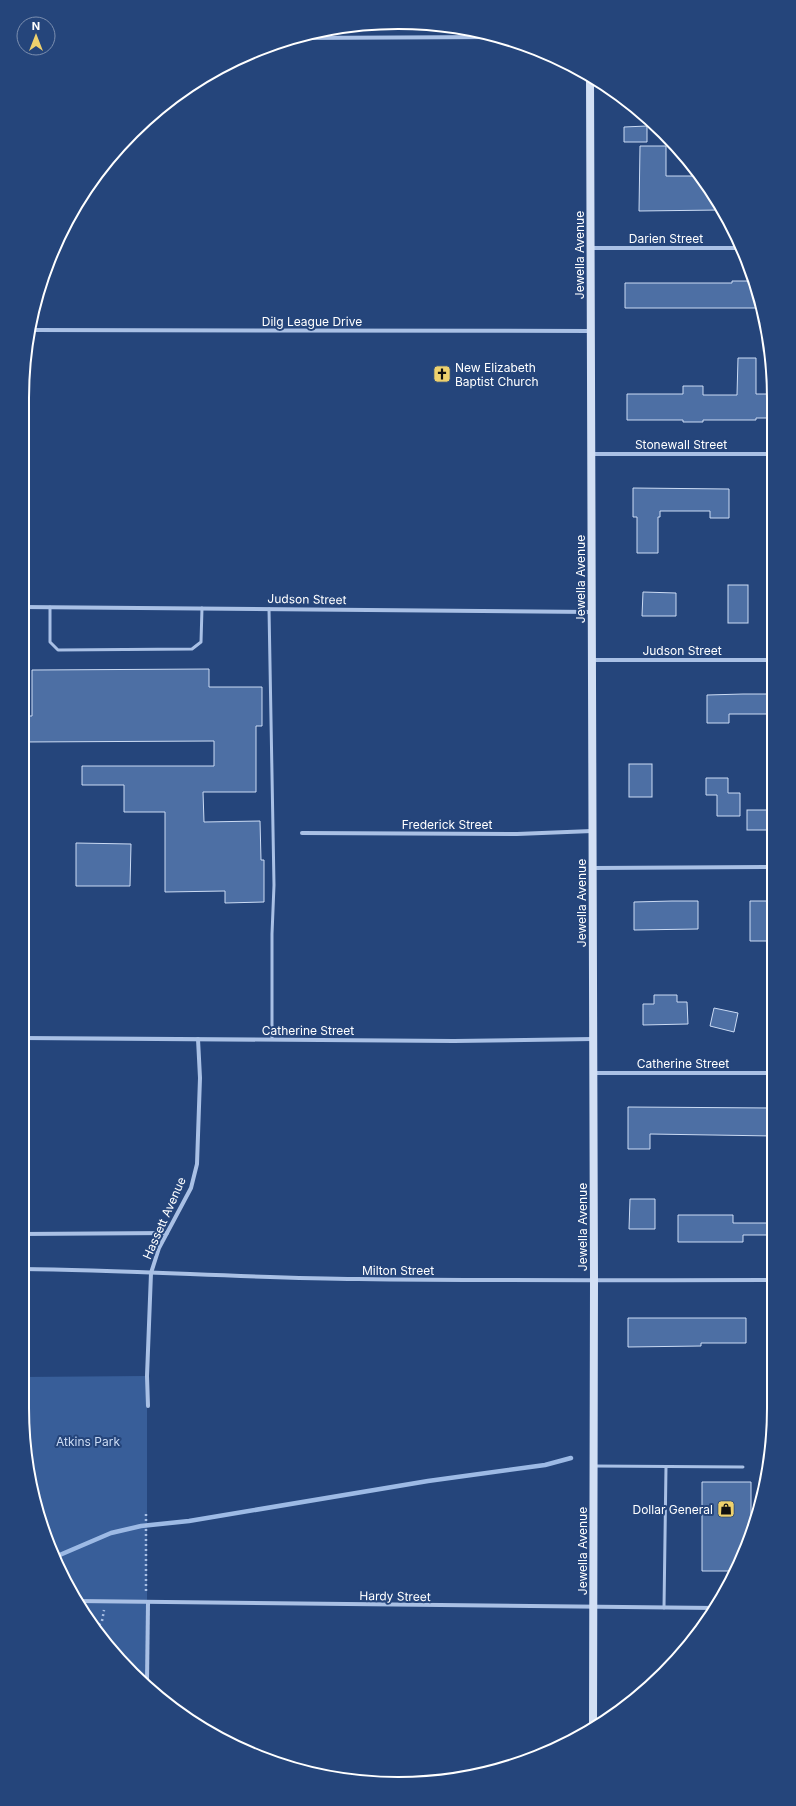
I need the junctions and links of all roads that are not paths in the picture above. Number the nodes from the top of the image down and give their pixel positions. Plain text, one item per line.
1 (474, 37) edge
2 (319, 38) edge
3 (590, 83) edge
4 (591, 248) junction
5 (735, 248) edge
6 (35, 330) edge
7 (591, 331) junction
8 (591, 454) junction
9 (767, 454) edge
10 (29, 606) edge
11 (50, 607) junction
12 (202, 608) junction
13 (269, 609) junction
14 (592, 612) junction
15 (592, 660) junction
16 (767, 660) edge
17 (593, 831) junction
18 (302, 833) dead end
19 (593, 868) junction
20 (767, 868) edge
21 (29, 1038) edge
22 (198, 1039) junction
23 (272, 1039) junction
24 (593, 1039) junction
25 (593, 1073) junction
26 (767, 1073) edge
27 (167, 1233) junction
28 (29, 1234) edge
29 (29, 1269) edge
30 (151, 1273) junction
31 (594, 1280) junction
32 (767, 1280) edge
33 (148, 1406) dead end
34 (594, 1466) junction
35 (666, 1466) junction
36 (743, 1467) dead end
37 (84, 1601) edge
38 (148, 1603) junction
39 (594, 1608) junction
40 (664, 1608) junction
41 (708, 1608) edge
42 (147, 1678) edge
43 (593, 1721) edge

1 - 2 street
3 - 4 main road, Jewella Avenue
4 - 5 street, Darien Street
4 - 7 main road, Jewella Avenue
6 - 7 street, Dilg League Drive
7 - 8 main road, Jewella Avenue
8 - 9 street, Stonewall Street
8 - 14 main road, Jewella Avenue
10 - 11 street, Judson Street
11 - 12 street, Judson Street
11 - 12 lane
12 - 13 street, Judson Street
13 - 14 street, Judson Street
13 - 23 lane
14 - 15 main road, Jewella Avenue
15 - 16 street, Judson Street
15 - 17 main road, Jewella Avenue
17 - 18 street, Frederick Street
17 - 19 main road, Jewella Avenue
19 - 20 street
19 - 24 main road, Jewella Avenue
21 - 22 street, Catherine Street
22 - 23 street, Catherine Street
22 - 27 street, Hassett Avenue
23 - 24 street, Catherine Street
24 - 25 main road, Jewella Avenue
25 - 26 street, Catherine Street
25 - 31 main road, Jewella Avenue
27 - 28 street
27 - 30 street, Hassett Avenue
29 - 30 street, Milton Street
30 - 31 street, Milton Street
30 - 33 street, Hassett Avenue
31 - 32 street, Milton Street
31 - 34 main road, Jewella Avenue
34 - 35 lane
34 - 39 main road, Jewella Avenue
35 - 36 lane
35 - 40 lane
37 - 38 street, Hardy Street
38 - 39 street, Hardy Street
38 - 42 street
39 - 40 street, Hardy Street
39 - 43 main road, Jewella Avenue
40 - 41 street, Hardy Street

